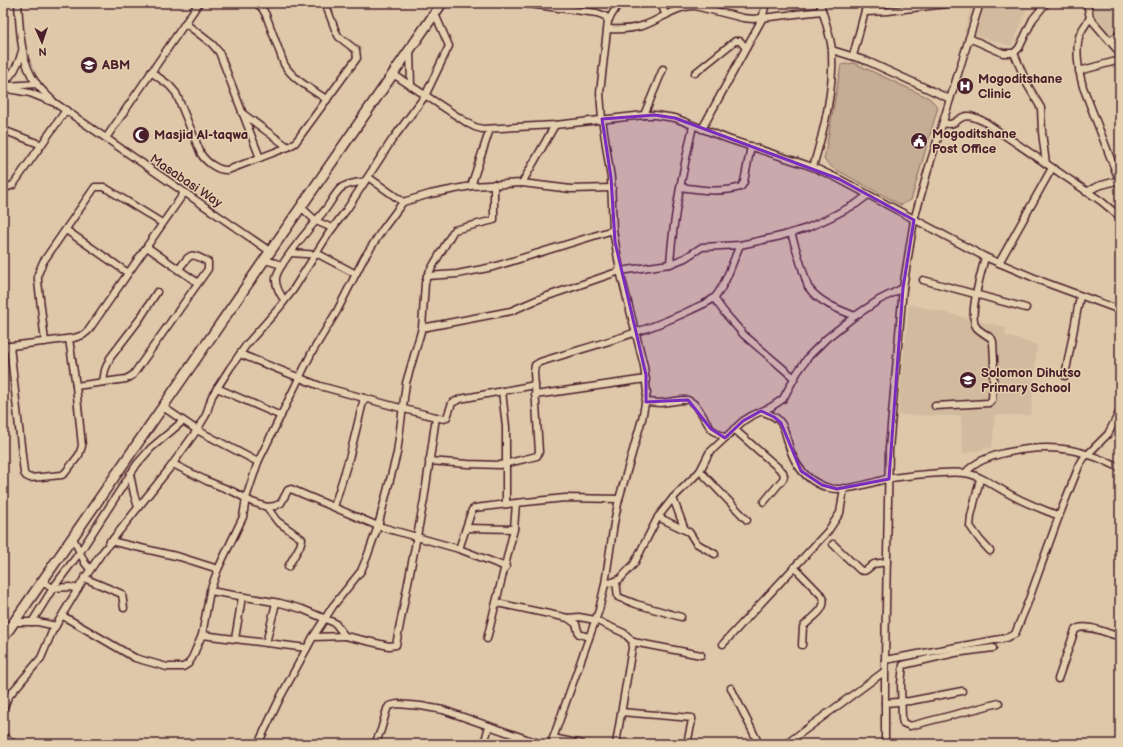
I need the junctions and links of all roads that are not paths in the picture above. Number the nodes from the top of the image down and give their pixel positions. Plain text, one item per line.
1 (18, 3) edge
2 (199, 3) edge
3 (256, 3) edge
4 (325, 3) edge
5 (442, 3) edge
6 (521, 3) edge
7 (619, 3) edge
8 (660, 3) edge
9 (766, 3) edge
10 (820, 3) edge
11 (867, 3) edge
12 (954, 3) edge
13 (970, 3) edge
14 (980, 3) edge
15 (1046, 3) edge
16 (1086, 3) edge
17 (531, 4) edge
18 (822, 11) junction
19 (866, 12) junction
20 (435, 14) junction
21 (666, 15) junction
22 (1090, 18) junction
23 (762, 19) junction
24 (608, 21) junction
25 (185, 23) junction
26 (608, 29) junction
27 (1120, 34) edge
28 (969, 38) junction
29 (1110, 41) junction
30 (746, 48) junction
31 (23, 50) junction
32 (410, 50) junction
33 (832, 50) junction
34 (1014, 53) junction
35 (1120, 53) edge
36 (854, 56) junction
37 (1120, 60) edge
38 (663, 69) dead end
39 (1079, 71) junction
40 (151, 72) junction
41 (695, 73) dead end
42 (393, 74) junction
43 (3, 82) edge
44 (37, 84) junction
45 (411, 86) junction
46 (3, 87) edge
47 (426, 96) junction
48 (950, 98) junction
49 (327, 100) junction
50 (55, 103) junction
51 (66, 110) junction
52 (242, 114) junction
53 (644, 115) junction
54 (602, 119) junction
55 (942, 123) junction
56 (555, 125) junction
57 (693, 126) junction
58 (490, 129) junction
59 (702, 129) junction
60 (3, 130) edge
61 (106, 138) junction
62 (42, 145) junction
63 (751, 146) junction
64 (288, 148) junction
65 (260, 158) junction
66 (1046, 164) junction
67 (813, 167) junction
68 (1052, 168) junction
69 (367, 179) junction
70 (1120, 180) edge
71 (522, 183) junction
72 (494, 184) junction
73 (470, 186) junction
74 (680, 187) junction
75 (612, 188) junction
76 (3, 189) edge
77 (1086, 192) junction
78 (184, 193) junction
79 (868, 195) junction
80 (403, 202) junction
81 (301, 207) junction
82 (1120, 217) edge
83 (914, 220) junction
84 (316, 221) junction
85 (162, 223) junction
86 (332, 228) junction
87 (66, 230) junction
88 (613, 230) junction
89 (791, 233) junction
90 (740, 244) junction
91 (147, 247) junction
92 (271, 252) junction
93 (291, 254) junction
94 (315, 254) junction
95 (985, 257) junction
96 (265, 260) junction
97 (999, 263) junction
98 (670, 264) junction
99 (282, 265) junction
100 (178, 270) junction
101 (620, 271) junction
102 (128, 273) junction
103 (356, 274) junction
104 (427, 276) junction
105 (923, 280) dead end
106 (198, 283) junction
107 (903, 288) junction
108 (157, 292) dead end
109 (976, 295) junction
110 (1080, 296) junction
111 (714, 298) junction
112 (284, 300) junction
113 (1026, 308) dead end
114 (1120, 310) edge
115 (855, 316) junction
116 (422, 328) junction
117 (636, 333) junction
118 (69, 339) junction
119 (45, 342) junction
120 (10, 346) junction
121 (3, 347) edge
122 (240, 354) junction
123 (1065, 376) dead end
124 (300, 377) junction
125 (793, 378) junction
126 (646, 379) junction
127 (103, 382) junction
128 (535, 385) junction
129 (76, 386) junction
130 (217, 388) junction
131 (502, 391) junction
132 (535, 395) junction
133 (364, 398) junction
134 (646, 402) junction
135 (934, 406) dead end
136 (163, 407) junction
137 (404, 410) junction
138 (761, 411) junction
139 (1120, 411) edge
140 (281, 416) junction
141 (436, 417) junction
142 (183, 421) junction
143 (734, 429) junction
144 (197, 430) junction
145 (725, 438) junction
146 (1088, 454) junction
147 (429, 461) junction
148 (258, 462) junction
149 (173, 464) junction
150 (506, 464) junction
151 (1120, 468) edge
152 (700, 471) junction
153 (965, 473) junction
154 (130, 474) junction
155 (889, 479) junction
156 (980, 479) junction
157 (844, 488) junction
158 (246, 498) junction
159 (674, 498) junction
160 (619, 499) junction
161 (764, 502) dead end
162 (516, 503) junction
163 (506, 504) junction
164 (138, 507) junction
165 (267, 507) junction
166 (334, 507) junction
167 (1058, 516) junction
168 (658, 517) junction
169 (747, 520) dead end
170 (378, 526) junction
171 (466, 528) junction
172 (514, 529) junction
173 (685, 530) junction
174 (73, 538) junction
175 (417, 538) junction
176 (110, 541) junction
177 (833, 544) dead end
178 (459, 550) junction
179 (990, 551) dead end
180 (80, 552) junction
181 (715, 554) dead end
182 (887, 562) junction
183 (288, 567) dead end
184 (506, 567) junction
185 (794, 568) junction
186 (90, 569) junction
187 (218, 569) junction
188 (84, 578) junction
189 (616, 581) junction
190 (42, 582) junction
191 (606, 584) junction
192 (53, 588) junction
193 (78, 589) junction
194 (210, 592) junction
195 (242, 597) junction
196 (276, 602) junction
197 (496, 603) junction
198 (124, 608) dead end
199 (63, 616) junction
200 (682, 617) dead end
201 (568, 618) junction
202 (324, 619) junction
203 (595, 620) junction
204 (14, 622) junction
205 (32, 622) junction
206 (56, 626) junction
207 (202, 634) junction
208 (345, 636) junction
209 (313, 637) junction
210 (589, 637) junction
211 (1120, 637) edge
212 (3, 638) edge
213 (235, 639) junction
214 (487, 639) dead end
215 (633, 642) junction
216 (266, 643) junction
217 (723, 644) dead end
218 (802, 645) dead end
219 (307, 648) junction
220 (993, 648) dead end
221 (701, 655) dead end
222 (885, 660) junction
223 (885, 671) junction
224 (1058, 679) dead end
225 (732, 688) dead end
226 (962, 691) dead end
227 (902, 702) junction
228 (885, 703) junction
229 (999, 703) dead end
230 (3, 710) edge
231 (622, 712) junction
232 (489, 726) junction
233 (3, 736) edge
234 (552, 741) edge
235 (14, 744) edge
236 (258, 744) edge
237 (375, 744) edge
238 (484, 744) edge
239 (540, 744) edge
240 (582, 744) edge
241 (616, 744) edge
242 (687, 744) edge
243 (759, 744) edge
244 (786, 744) edge
245 (886, 744) edge

1 - 31 street
2 - 25 street
3 - 49 street
4 - 49 street
5 - 20 main road
6 - 17 street
7 - 24 street
8 - 21 street
9 - 23 street
10 - 18 street
11 - 19 street
12 - 19 street
13 - 14 street
14 - 28 street
15 - 34 street
16 - 22 street
17 - 24 street
18 - 23 street
18 - 33 street
19 - 36 street
20 - 32 main road
20 - 47 street
21 - 23 street
21 - 26 street
22 - 29 street
22 - 39 street
23 - 30 street
24 - 26 street
25 - 40 street
25 - 52 street
26 - 54 street
27 - 29 street
28 - 34 street
28 - 48 street
29 - 35 street
30 - 41 street
30 - 59 street
31 - 43 street
31 - 44 street
32 - 42 main road
32 - 45 street
33 - 36 street
33 - 67 street
34 - 66 street
36 - 48 street
37 - 39 street
38 - 53 street
39 - 70 street
40 - 61 street
40 - 65 street
42 - 45 street
42 - 81 main road
44 - 46 street
44 - 50 street
45 - 47 street
46 - 50 street, Masabasi Way
47 - 58 street
47 - 69 street
48 - 55 street
49 - 64 street
50 - 51 street, Masabasi Way
51 - 61 street, Masabasi Way
51 - 62 street
52 - 64 street
52 - 65 street
53 - 54 street
53 - 57 street
54 - 56 street
54 - 75 street
55 - 66 street
55 - 83 street
56 - 58 street
56 - 71 street
57 - 59 street
57 - 74 street
58 - 73 street
59 - 63 street
60 - 62 street
61 - 78 street, Masabasi Way
62 - 76 street
63 - 67 street
63 - 74 street
64 - 65 street
66 - 68 street
67 - 79 street
68 - 77 street
68 - 97 street
69 - 80 street
69 - 84 street
69 - 86 street
70 - 77 street
71 - 72 street
71 - 75 street
72 - 73 street
72 - 104 street
73 - 80 street
74 - 98 street
75 - 88 street
77 - 82 street
78 - 85 street
78 - 92 street, Masabasi Way
79 - 83 street
79 - 89 street
80 - 103 street
81 - 84 street
81 - 92 main road
83 - 95 street
83 - 107 street
84 - 86 street
84 - 93 street
85 - 87 street
85 - 91 street
86 - 94 street
87 - 102 street
87 - 119 street
88 - 101 street
88 - 104 street
89 - 90 street
89 - 115 street
90 - 98 street
90 - 111 street
91 - 100 street
91 - 102 street
92 - 96 main road
93 - 94 street
93 - 99 street
94 - 103 street
94 - 112 street
95 - 97 street
95 - 109 street
96 - 99 street
96 - 136 main road
97 - 110 street
98 - 101 street
99 - 112 street
100 - 106 street
100 - 106 street
101 - 116 street
101 - 117 street
102 - 118 street
103 - 124 street
104 - 116 street
105 - 109 street
106 - 127 street
107 - 115 street
107 - 155 street
108 - 127 street
109 - 113 street
109 - 135 street
110 - 114 street
110 - 123 street
111 - 117 street
111 - 125 street
112 - 122 street
115 - 125 street
116 - 137 street
117 - 126 street
117 - 128 street
118 - 119 street
118 - 129 street
119 - 120 street
120 - 121 street
120 - 129 street
122 - 124 street
122 - 130 street
124 - 133 street
124 - 140 street
125 - 138 street
126 - 132 street
126 - 134 street
127 - 129 street
128 - 131 street
128 - 132 street
130 - 140 street
130 - 144 street
131 - 141 street
131 - 150 street
132 - 150 street
133 - 137 street
133 - 166 street
134 - 145 street
134 - 160 street
136 - 142 street
136 - 174 main road
137 - 141 street
137 - 170 street
138 - 143 street
138 - 157 street
139 - 146 street
140 - 148 street
141 - 147 street
142 - 144 street
142 - 154 street
143 - 145 street
143 - 161 street
144 - 148 street
144 - 149 street
145 - 152 street
146 - 151 street
146 - 153 street
146 - 167 street
147 - 150 street
147 - 175 street
148 - 158 street
149 - 158 street
149 - 164 street
150 - 163 street
152 - 159 street
152 - 169 street
153 - 155 street
153 - 156 street
154 - 164 street
154 - 180 street
155 - 157 street
155 - 182 street
156 - 167 street
156 - 179 street
157 - 185 street
158 - 165 street
158 - 187 street
159 - 168 street
159 - 173 street
160 - 162 street
160 - 191 street
162 - 163 street
162 - 172 street
163 - 171 street
164 - 176 street
165 - 166 street
165 - 183 street
166 - 170 street
167 - 222 street
168 - 173 street
168 - 189 street
170 - 175 street
170 - 202 street
171 - 172 street
171 - 178 street
172 - 184 street
173 - 181 street
174 - 180 street
174 - 190 main road
175 - 178 street
175 - 208 street
176 - 186 street
176 - 187 street
177 - 182 street
178 - 184 street
180 - 186 street
180 - 192 street
182 - 222 street
184 - 197 street
185 - 217 street
185 - 218 street
186 - 188 street
187 - 194 street
188 - 193 street
188 - 198 street
189 - 191 street
189 - 200 street
190 - 192 street
190 - 204 main road
191 - 203 street
192 - 193 street
192 - 205 street
193 - 199 street
194 - 195 street
194 - 207 street
195 - 196 street
195 - 213 street
196 - 202 street
196 - 216 street
197 - 201 street
197 - 214 street
199 - 206 street
199 - 207 street
201 - 203 street
201 - 210 street
202 - 208 street
202 - 209 street
203 - 210 street
203 - 215 street
204 - 205 street
204 - 212 main road
205 - 206 street
206 - 230 street
207 - 213 street
208 - 209 street
209 - 219 street
210 - 234 street
211 - 224 street
213 - 216 street
215 - 221 street
215 - 231 street
216 - 219 street
219 - 236 street
220 - 227 street
222 - 223 street
223 - 228 street
223 - 244 street
225 - 243 street
226 - 227 street
227 - 228 street
227 - 229 street
228 - 245 street
231 - 241 street
231 - 242 street
232 - 237 street
232 - 238 street
232 - 239 street
233 - 235 street
234 - 240 street

